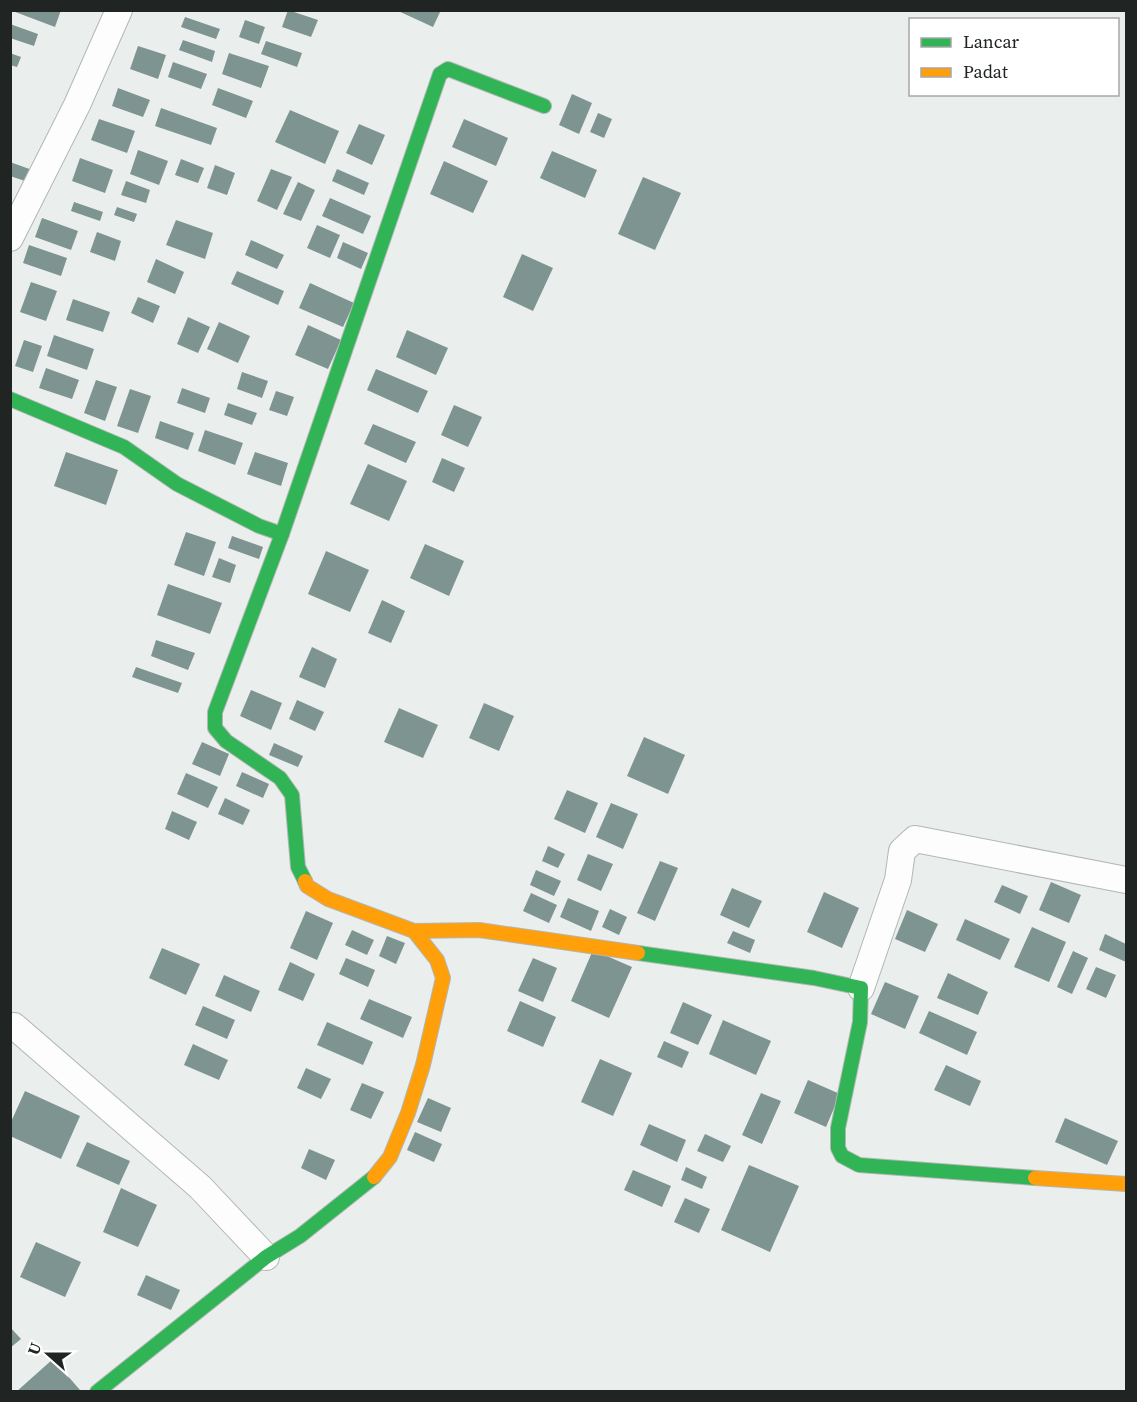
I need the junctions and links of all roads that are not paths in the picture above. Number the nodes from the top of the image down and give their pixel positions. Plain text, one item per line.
1 (119, 10) edge
2 (544, 106) dead end
3 (10, 238) edge
4 (10, 399) edge
5 (282, 534) junction
6 (1126, 880) edge
7 (414, 931) junction
8 (861, 988) junction
9 (14, 1026) dead end
10 (1126, 1184) edge
11 (266, 1257) junction
12 (97, 1392) edge

1 - 3 street
2 - 5 street
4 - 5 street
5 - 7 street
6 - 8 street
7 - 8 street
7 - 11 street
8 - 10 street
9 - 11 street
11 - 12 street

